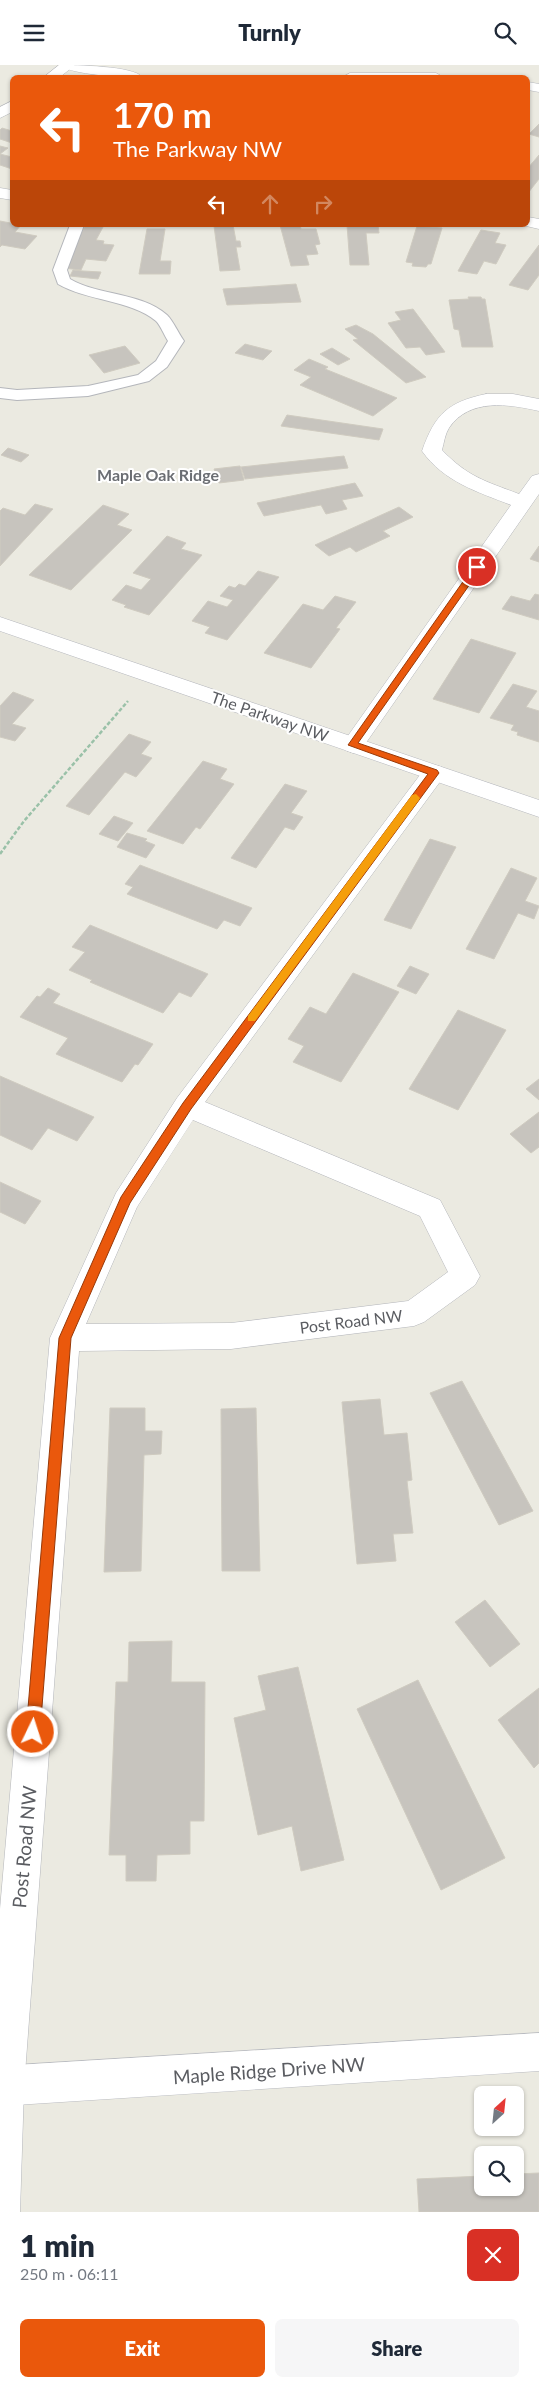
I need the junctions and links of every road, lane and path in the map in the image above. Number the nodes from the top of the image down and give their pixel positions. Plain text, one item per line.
1 (68, 65) edge
2 (54, 75) edge
3 (124, 75) edge
4 (76, 227) edge
5 (0, 393) edge
6 (539, 405) edge
7 (539, 480) edge
8 (523, 503) junction
9 (0, 623) edge
10 (151, 675) junction
11 (353, 745) junction
12 (434, 773) junction
13 (539, 809) edge
14 (0, 853) edge
15 (187, 1106) junction
16 (65, 1338) junction
17 (539, 2052) edge
18 (2, 2087) edge
19 (0, 2212) edge

1 - 2 street
1 - 3 street
4 - 5 lane
6 - 8 street
7 - 8 street
8 - 11 street
9 - 10 street, The Parkway NW
10 - 11 street, The Parkway NW
10 - 14 path
11 - 12 street, The Parkway NW
12 - 13 street, The Parkway NW
12 - 15 street, Post Road NW
15 - 16 street, Post Road NW
15 - 16 street, Post Road NW
16 - 18 street, Post Road NW
17 - 18 street, Maple Ridge Drive NW
18 - 19 street, Post Road NW

